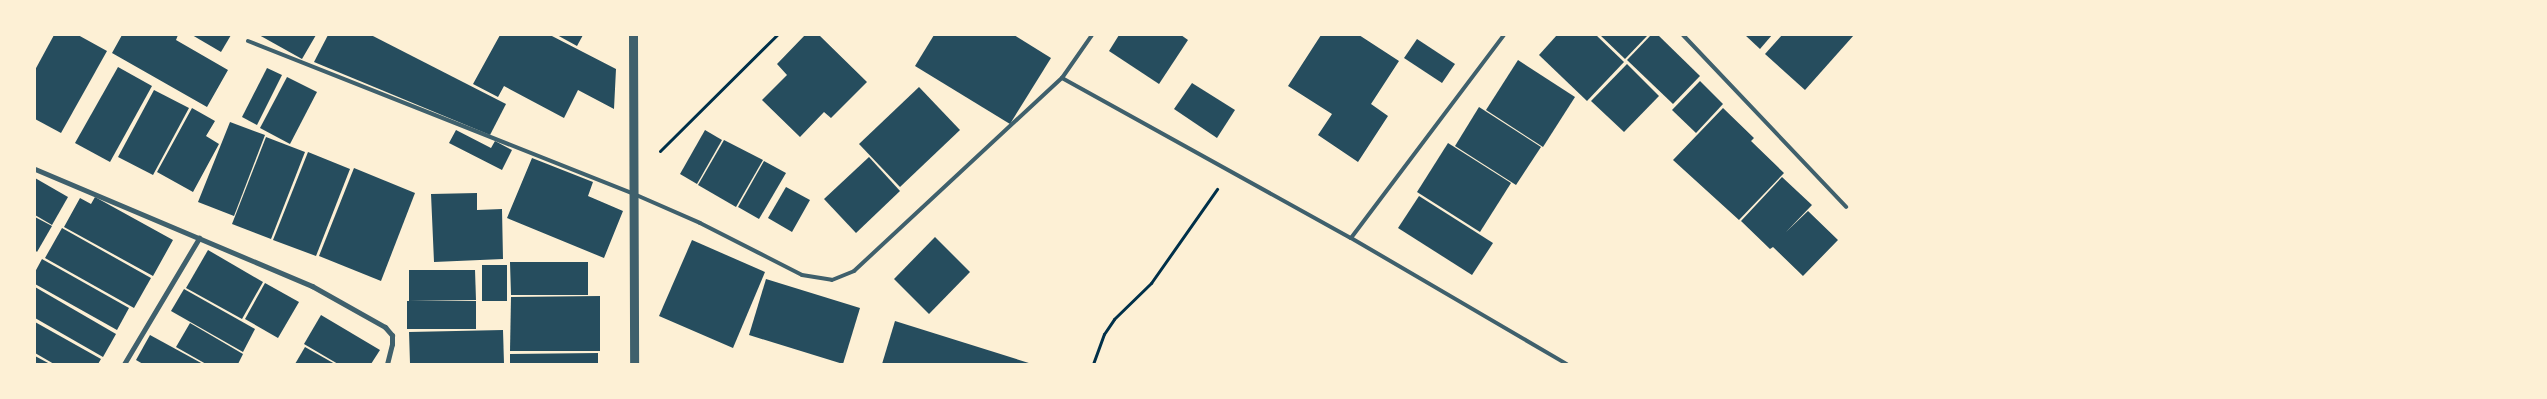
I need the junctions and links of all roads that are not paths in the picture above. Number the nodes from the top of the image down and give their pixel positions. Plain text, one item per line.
1 (633, 35) edge
2 (1092, 35) edge
3 (1504, 35) edge
4 (1683, 35) edge
5 (248, 41) dead end
6 (1062, 78) junction
7 (35, 169) edge
8 (634, 194) junction
9 (1846, 207) dead end
10 (199, 238) junction
11 (1351, 238) junction
12 (124, 364) edge
13 (387, 364) edge
14 (634, 364) edge
15 (1567, 364) edge

1 - 8 street
2 - 6 lane
3 - 11 lane
4 - 9 lane
5 - 8 lane
6 - 8 lane
6 - 11 lane
7 - 10 street
8 - 14 street
10 - 12 street
10 - 13 street
11 - 15 lane

